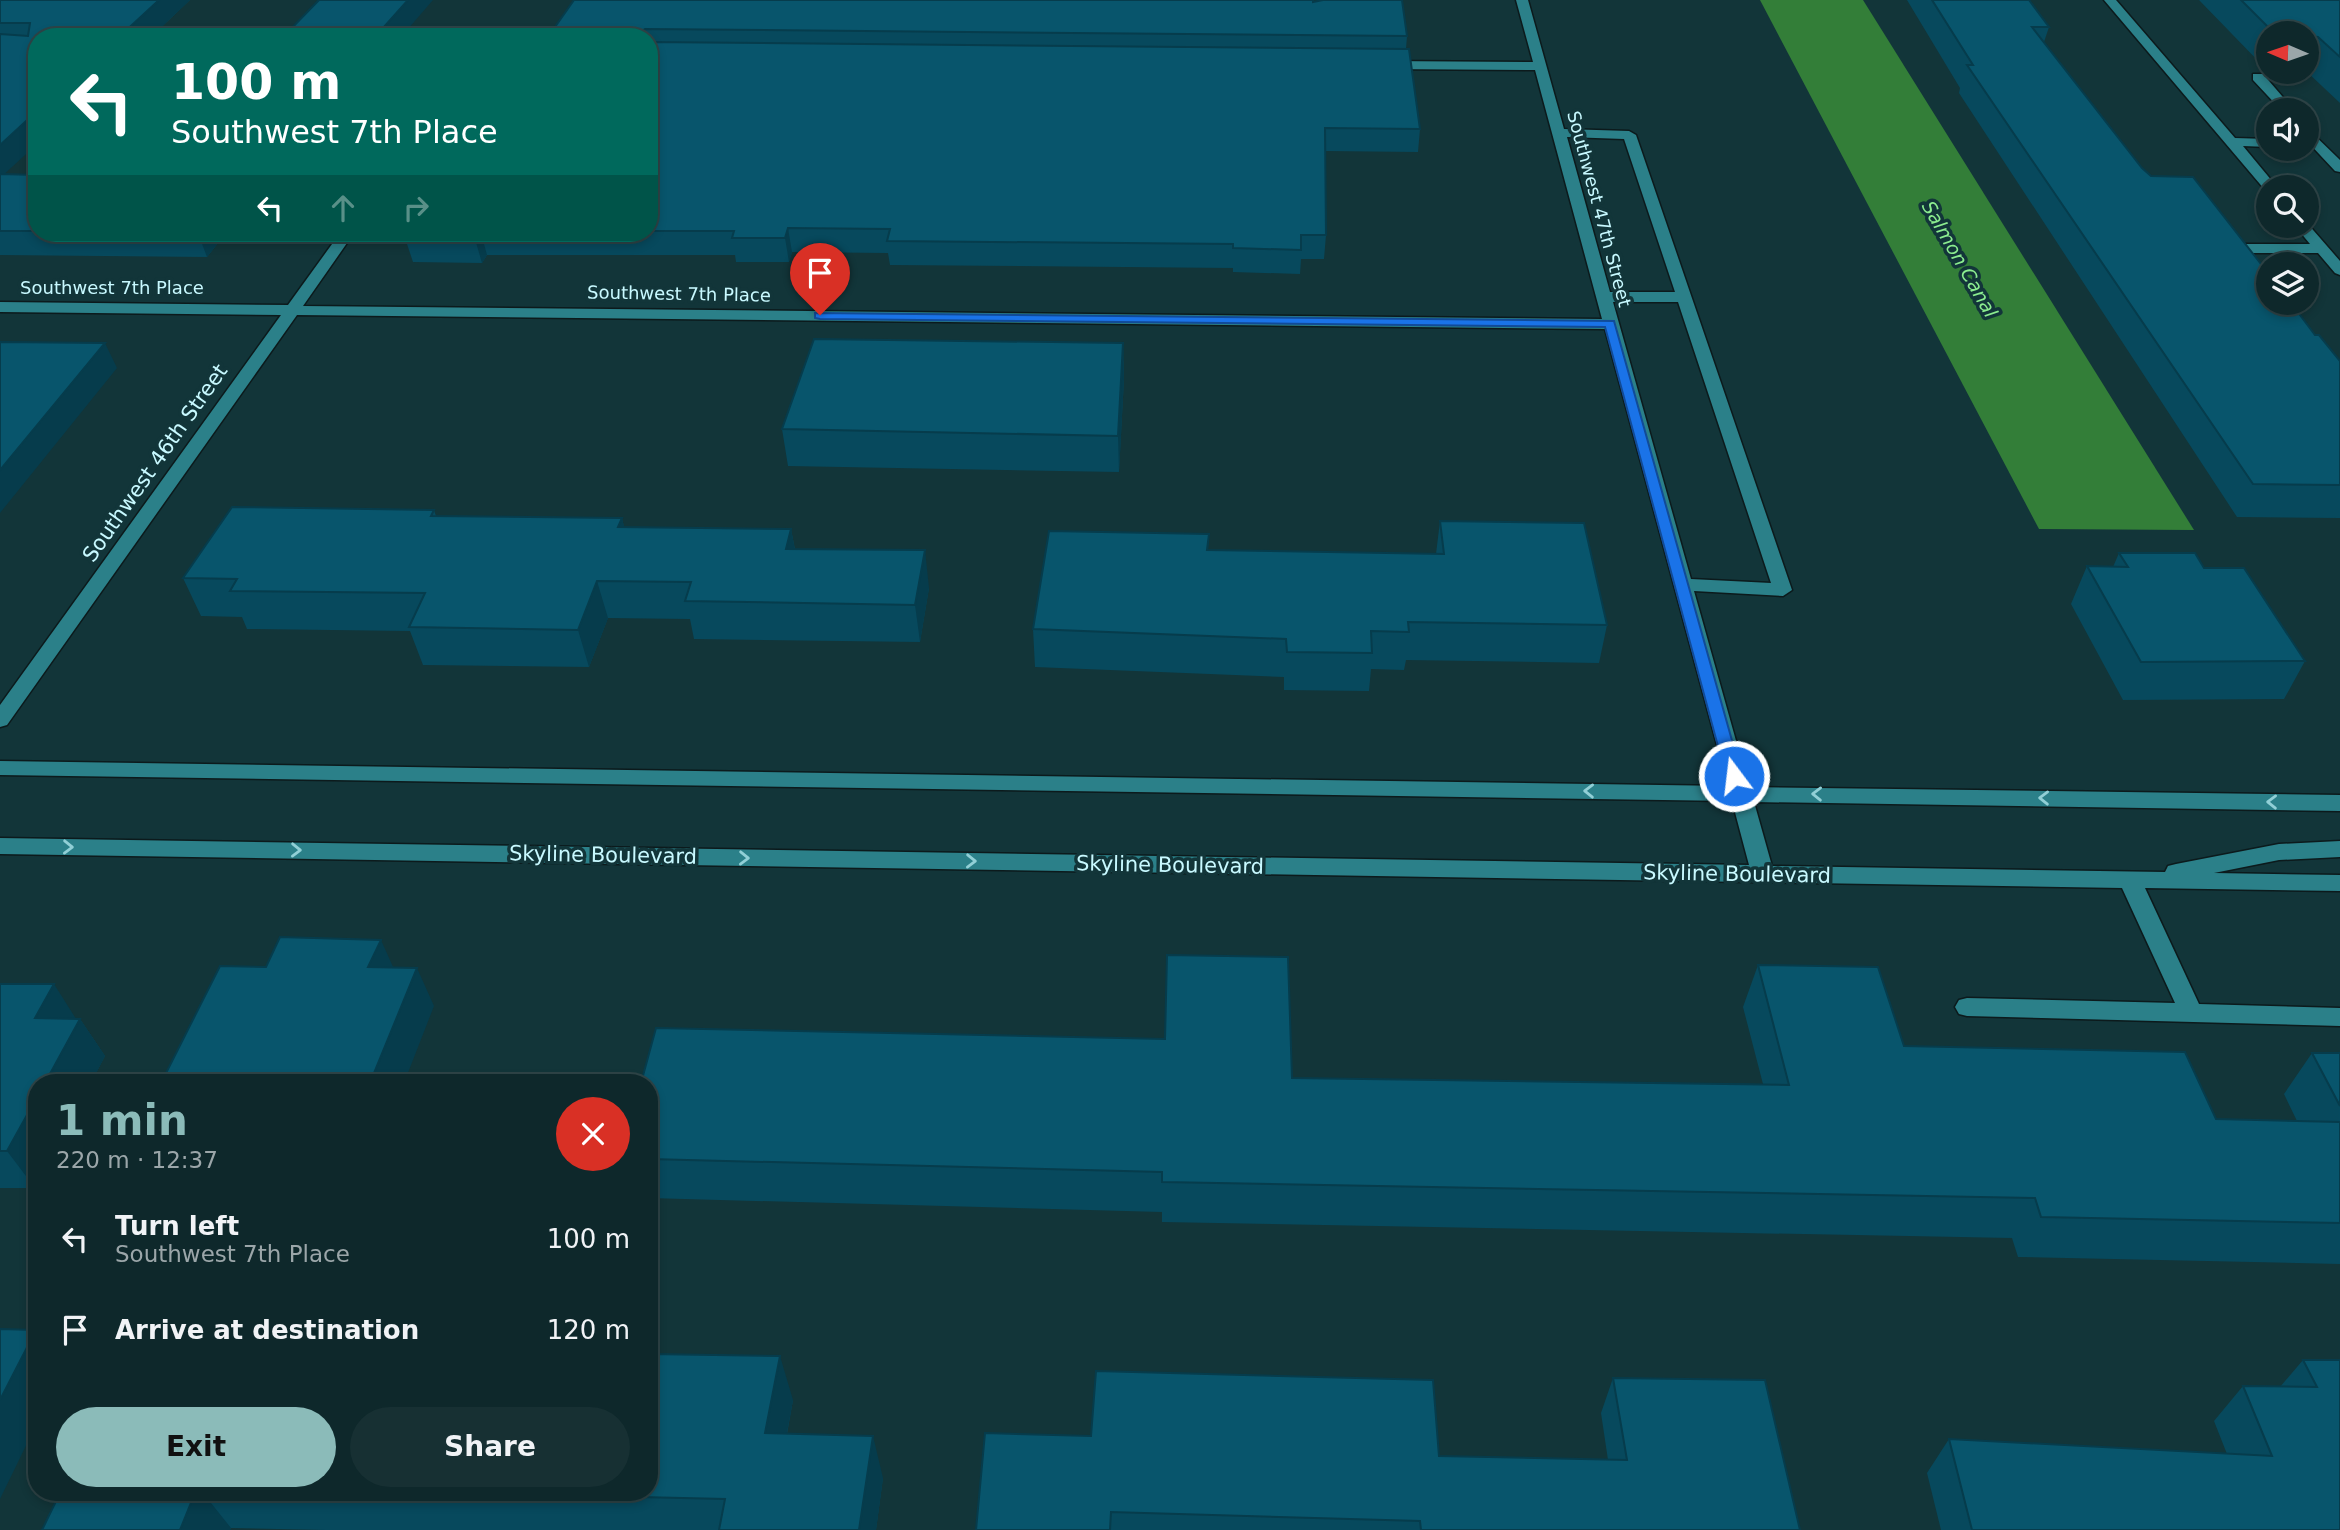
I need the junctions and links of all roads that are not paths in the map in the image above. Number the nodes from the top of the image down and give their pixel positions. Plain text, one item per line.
1 (1521, 0) edge
2 (2110, 0) edge
3 (1373, 65) edge
4 (1540, 66) junction
5 (2264, 84) edge
6 (2277, 98) edge
7 (1558, 133) junction
8 (2231, 142) junction
9 (2256, 143) edge
10 (2319, 149) edge
11 (2340, 168) edge
12 (2260, 175) edge
13 (2312, 238) edge
14 (340, 242) edge
15 (2322, 249) junction
16 (2340, 270) edge
17 (2256, 276) edge
18 (1603, 297) junction
19 (1684, 297) junction
20 (0, 307) edge
21 (292, 309) junction
22 (1610, 324) junction
23 (1681, 584) junction
24 (0, 720) edge
25 (0, 768) edge
26 (1739, 793) junction
27 (2340, 803) edge
28 (0, 846) edge
29 (2340, 849) edge
30 (1763, 875) junction
31 (2130, 880) junction
32 (2340, 883) edge
33 (1967, 1007) dead end
34 (2190, 1013) junction
35 (2340, 1017) edge

1 - 4 street, Southwest 47th Street
2 - 8 street
3 - 4 street
4 - 7 street, Southwest 47th Street
5 - 6 street
7 - 18 street, Southwest 47th Street
7 - 19 street
8 - 9 street
8 - 12 street
10 - 11 street
13 - 15 street
14 - 21 street, Southwest 46th Street
15 - 16 street
15 - 17 street
18 - 19 street
18 - 22 street, Southwest 47th Street
19 - 23 street
20 - 21 street, Southwest 7th Place
21 - 22 street, Southwest 7th Place
21 - 24 street, Southwest 46th Street
22 - 23 street, Southwest 47th Street
23 - 26 street, Southwest 47th Street
26 -> 25 street
27 -> 26 street
26 - 30 street, Southwest 47th Street
28 -> 30 street, Skyline Boulevard
29 - 31 street
30 - 31 street, Skyline Boulevard
31 - 32 street, Skyline Boulevard
31 - 34 street
33 - 34 street
34 - 35 street

